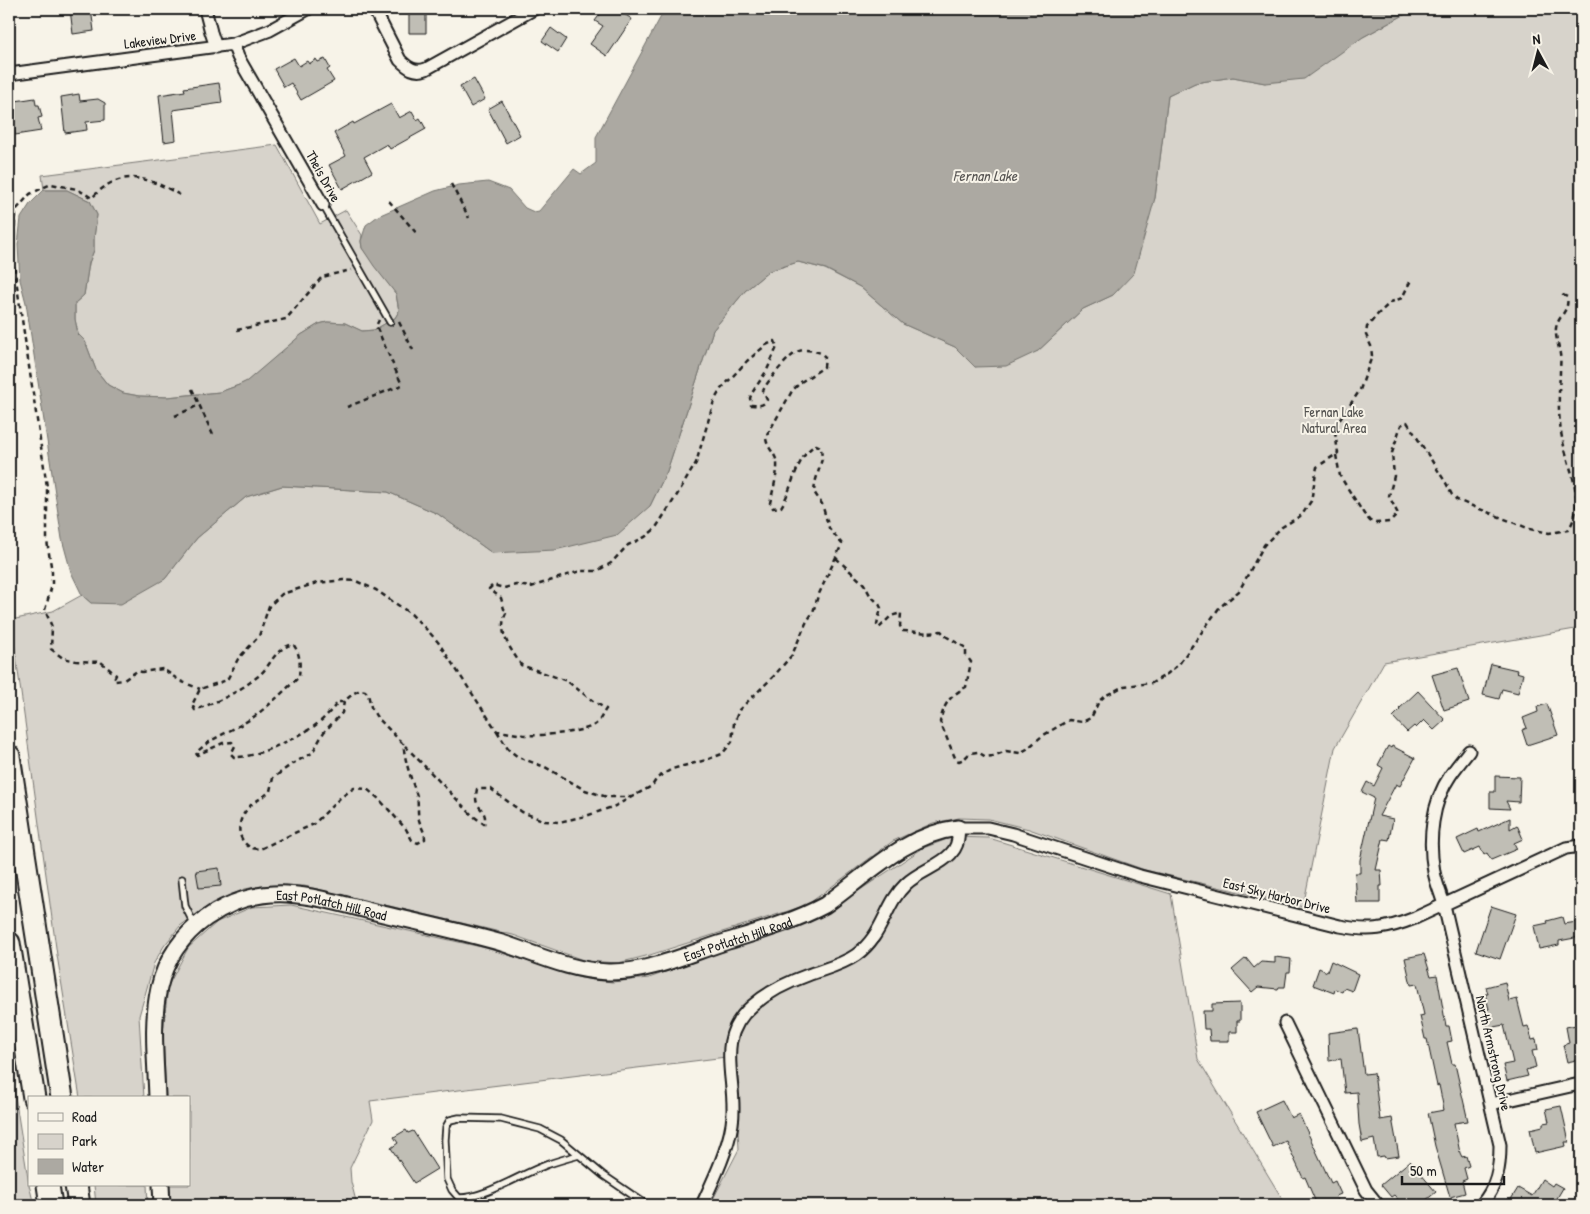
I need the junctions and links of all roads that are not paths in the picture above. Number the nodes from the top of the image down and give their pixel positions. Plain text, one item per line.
1 (205, 9) edge
2 (308, 9) edge
3 (374, 9) edge
4 (534, 9) edge
5 (233, 44) junction
6 (216, 47) junction
7 (9, 74) edge
8 (324, 205) joint
9 (390, 322) dead end
10 (1469, 751) dead end
11 (9, 756) edge
12 (958, 828) junction
13 (1581, 846) edge
14 (182, 879) dead end
15 (1444, 905) junction
16 (195, 926) junction
17 (9, 943) edge
18 (1285, 1023) dead end
19 (1581, 1086) edge
20 (34, 1096) edge
21 (62, 1096) edge
22 (157, 1096) edge
23 (1491, 1104) junction
24 (579, 1155) junction
25 (48, 1186) edge
26 (76, 1186) edge
27 (161, 1186) edge
28 (637, 1200) junction
29 (51, 1205) edge
30 (79, 1205) edge
31 (162, 1205) edge
32 (632, 1205) edge
33 (647, 1205) edge
34 (702, 1205) edge
35 (1378, 1205) edge
36 (1481, 1205) edge

1 - 6 street
2 - 5 street, Lakeview Drive
3 - 4 street
5 - 6 street, Lakeview Drive
5 - 8 street, Theis Drive
6 - 7 street, Lakeview Drive
8 - 9 lane, Theis Drive
10 - 15 street, North Armstrong Drive
11 - 21 highway
12 - 15 street, East Sky Harbor Drive
12 - 16 street, East Potlatch Hill Road
12 - 34 street
13 - 15 street, East Sky Harbor Drive
14 - 16 lane
15 - 23 street, North Armstrong Drive
16 - 22 street, East Potlatch Hill Road
17 - 20 highway
18 - 35 street
19 - 23 street
23 - 36 street, North Armstrong Drive
24 - 24 lane
24 - 28 lane
25 - 29 highway
26 - 30 highway
27 - 31 street
28 - 32 lane
28 - 33 lane

